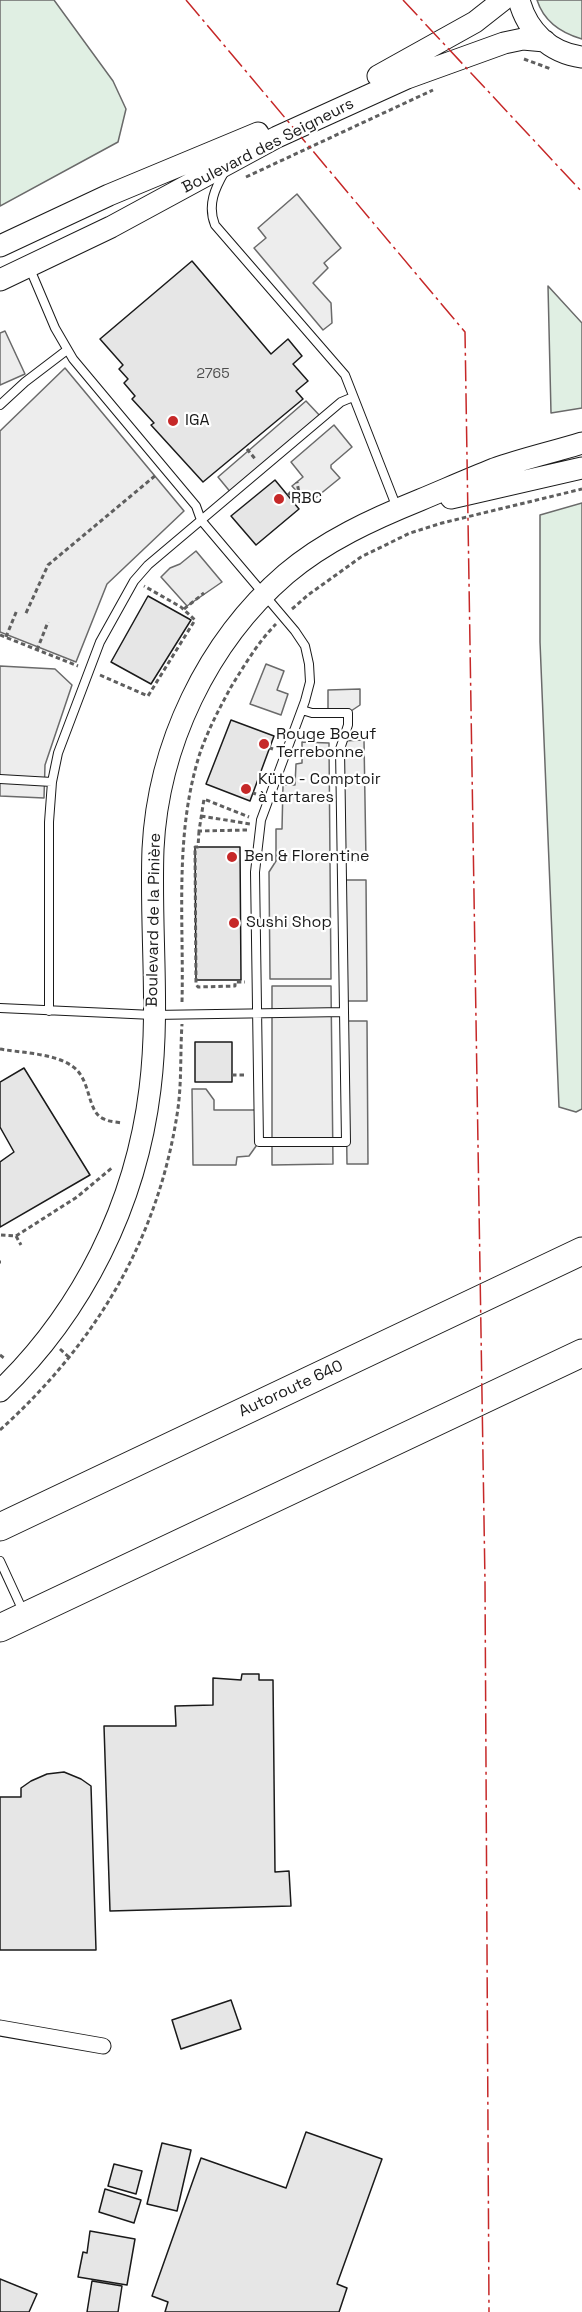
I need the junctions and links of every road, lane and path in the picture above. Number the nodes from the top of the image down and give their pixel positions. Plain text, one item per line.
1 (503, 0) edge
2 (519, 0) edge
3 (545, 41) junction
4 (582, 57) edge
5 (520, 58) dead end
6 (561, 72) dead end
7 (440, 87) dead end
8 (236, 170) junction
9 (0, 246) edge
10 (29, 266) junction
11 (0, 280) edge
12 (67, 350) junction
13 (353, 397) junction
14 (0, 405) edge
15 (582, 443) edge
16 (582, 468) edge
17 (156, 475) dead end
18 (297, 482) dead end
19 (582, 489) edge
20 (295, 496) dead end
21 (397, 509) junction
22 (201, 520) junction
23 (144, 586) dead end
24 (204, 593) dead end
25 (265, 595) junction
26 (295, 606) dead end
27 (184, 609) junction
28 (17, 610) dead end
29 (26, 613) dead end
30 (48, 622) dead end
31 (271, 630) dead end
32 (0, 635) edge
33 (6, 637) junction
34 (37, 650) junction
35 (78, 666) dead end
36 (96, 673) dead end
37 (302, 710) junction
38 (0, 778) edge
39 (52, 782) junction
40 (201, 816) junction
41 (249, 817) dead end
42 (248, 824) dead end
43 (247, 830) dead end
44 (198, 831) junction
45 (245, 982) dead end
46 (182, 999) dead end
47 (0, 1008) edge
48 (49, 1011) junction
49 (344, 1011) junction
50 (257, 1013) junction
51 (153, 1016) junction
52 (0, 1049) edge
53 (232, 1075) dead end
54 (246, 1075) dead end
55 (123, 1123) dead end
56 (113, 1167) dead end
57 (1, 1235) edge
58 (16, 1236) junction
59 (21, 1245) dead end
60 (582, 1251) edge
61 (582, 1353) edge
62 (0, 1391) edge
63 (0, 1527) edge
64 (0, 1561) edge
65 (26, 1616) junction
66 (0, 1628) edge
67 (0, 2028) edge
68 (104, 2046) dead end

1 - 9 street, Boulevard des Seigneurs
2 - 3 street
3 - 4 street
3 - 8 street, Boulevard des Seigneurs
5 - 6 path
7 - 8 path, Boulevard des Seigneurs
8 - 10 street, Boulevard des Seigneurs
8 - 13 lane
10 - 11 street, Boulevard des Seigneurs
10 - 12 lane
12 - 14 lane
12 - 22 lane
13 - 21 lane
13 - 22 lane
15 - 21 street, Boulevard de la Pinière
16 - 21 street, Boulevard de la Pinière
17 - 29 path
18 - 20 path
19 - 26 path
21 - 25 street, Boulevard de la Pinière
22 - 25 lane
22 - 39 lane
23 - 27 path
24 - 27 path
25 - 37 lane
25 - 51 street, Boulevard de la Pinière
27 - 36 path
28 - 33 path
30 - 34 path
31 - 46 path, Boulevard de la Pinière
32 - 33 path
33 - 34 path
34 - 35 path
37 - 49 lane
37 - 50 lane
38 - 39 lane
39 - 48 lane
40 - 41 path
40 - 42 path
40 - 44 path
43 - 44 path
44 - 45 path
47 - 48 lane
48 - 51 lane
49 - 50 lane
49 - 50 lane
50 - 51 lane
51 - 62 street, Boulevard de la Pinière
52 - 55 path
53 - 54 path
56 - 58 path
57 - 58 path
58 - 59 path
60 - 63 highway, Autoroute 640
61 - 65 highway
64 - 65 lane
65 - 66 highway
67 - 68 street

